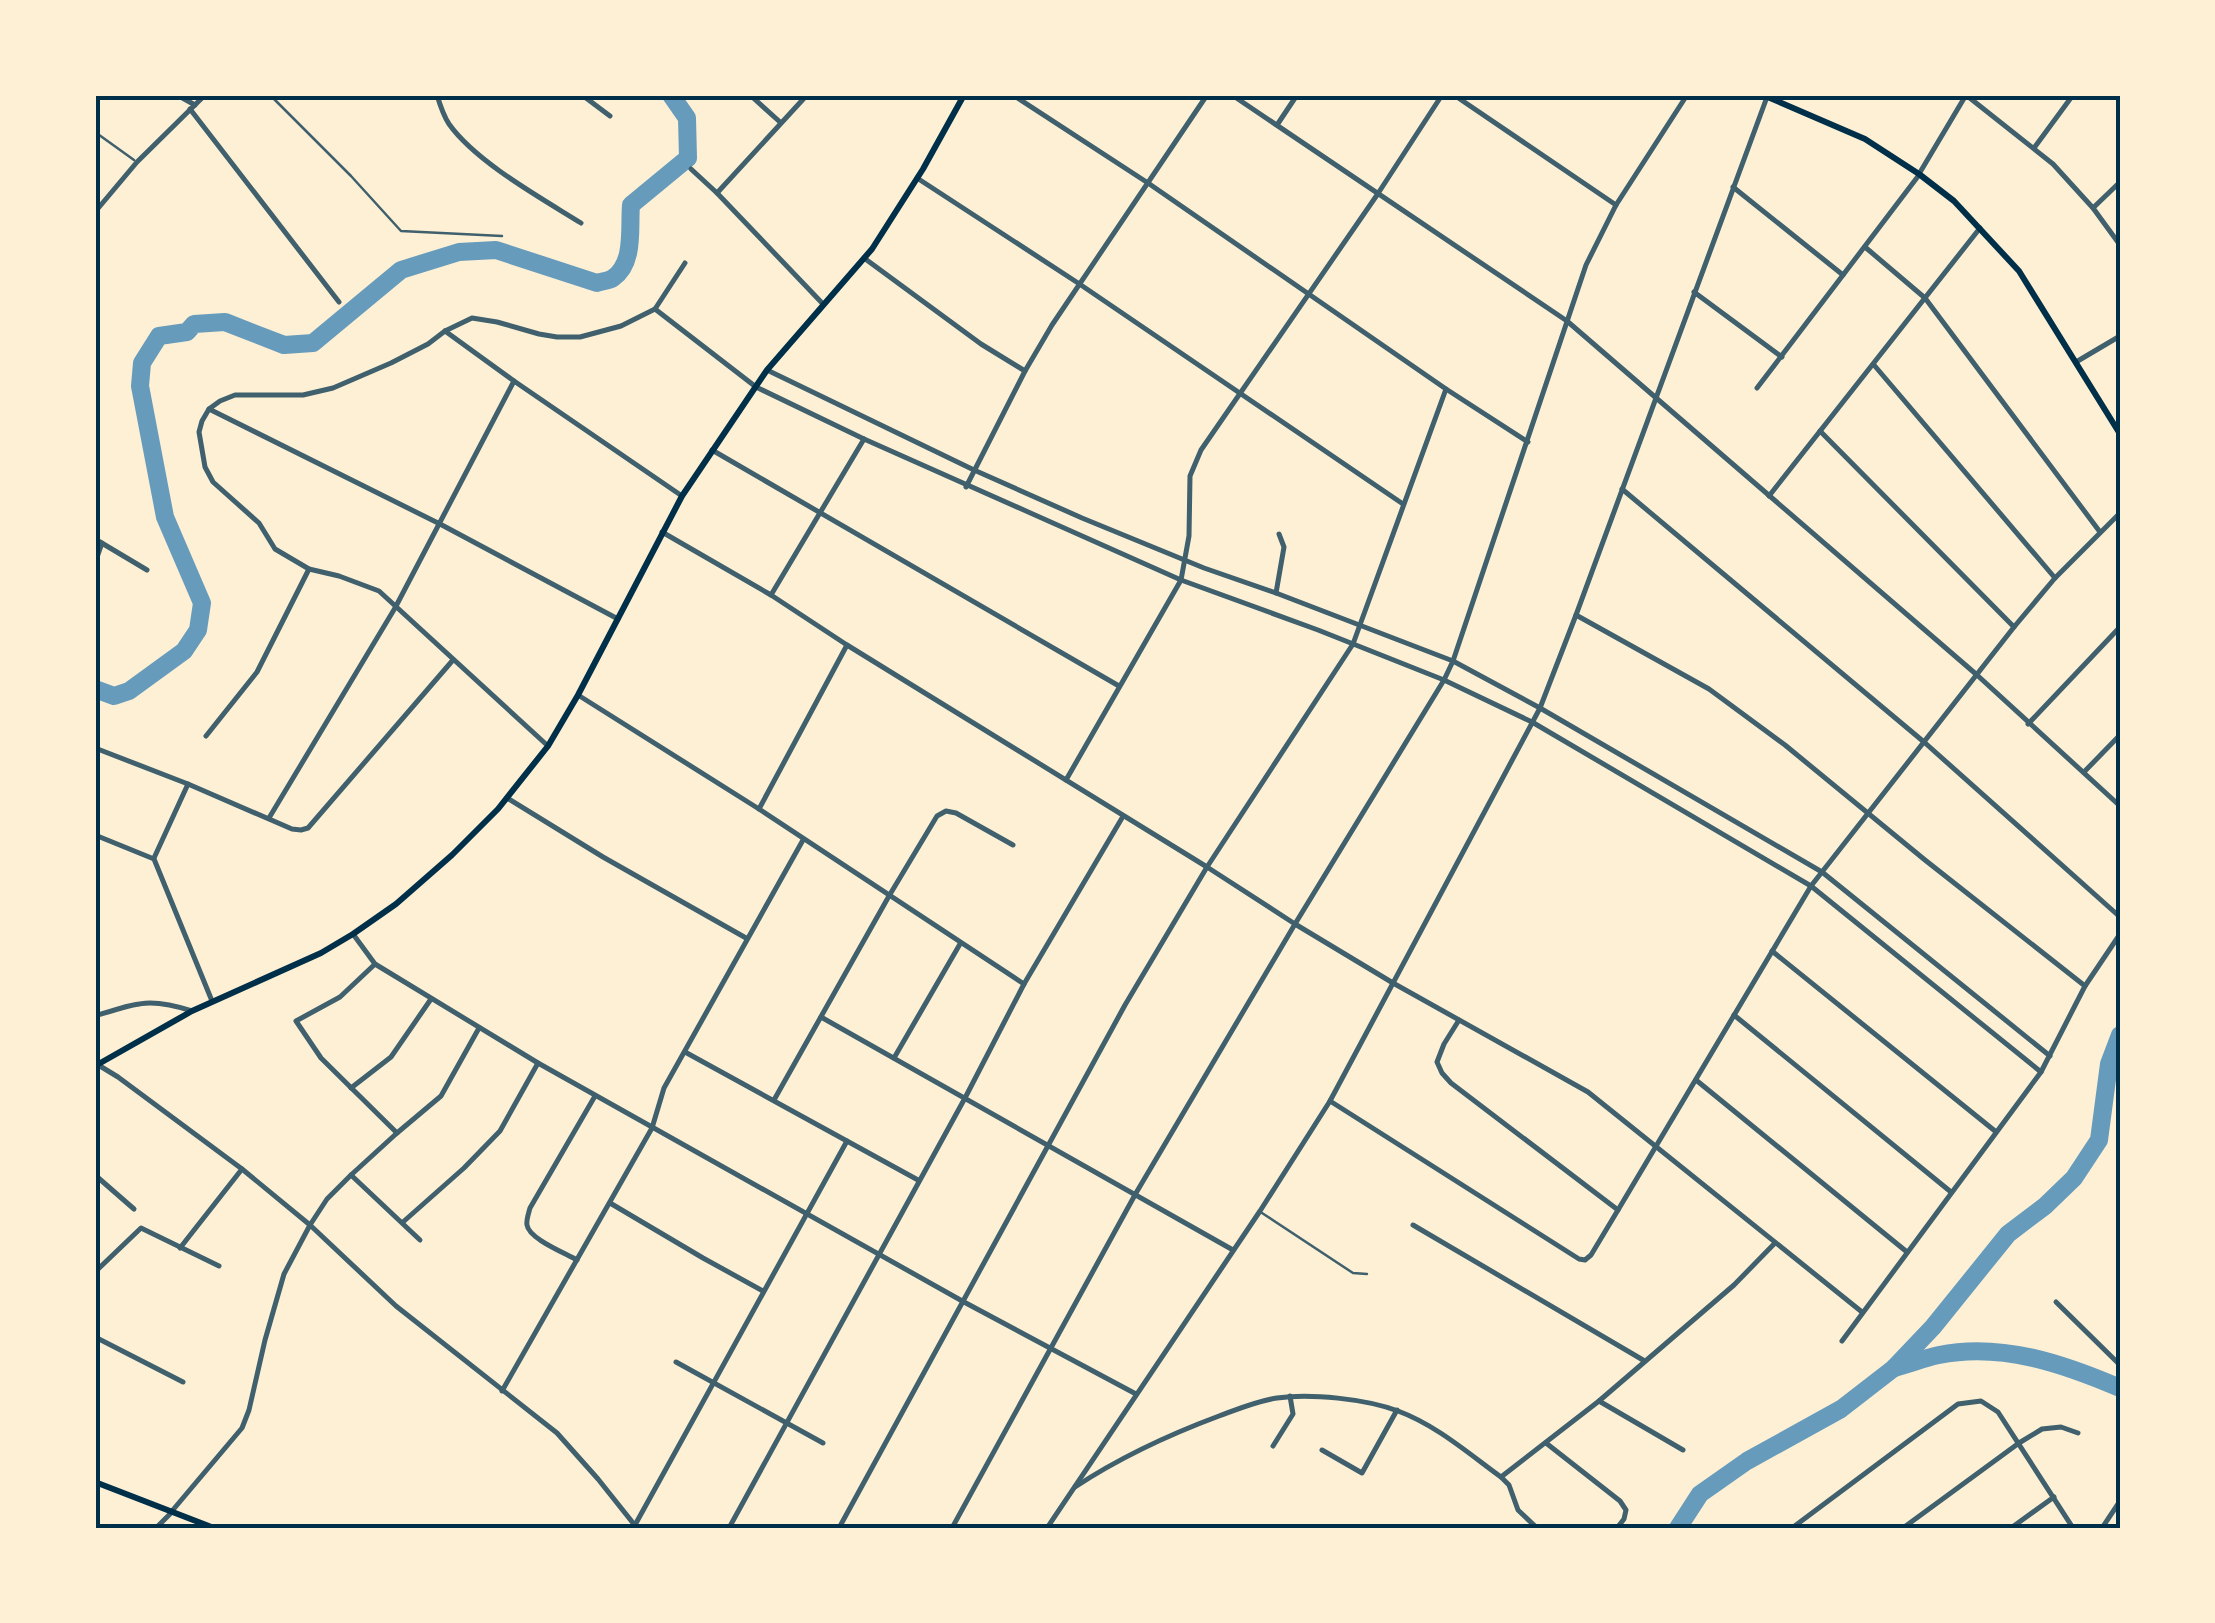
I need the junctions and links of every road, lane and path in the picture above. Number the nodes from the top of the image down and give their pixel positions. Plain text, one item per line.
1 (177, 95) edge
2 (205, 95) edge
3 (270, 95) edge
4 (437, 95) edge
5 (582, 95) edge
6 (750, 95) edge
7 (807, 95) edge
8 (964, 95) edge
9 (1013, 95) edge
10 (1207, 95) edge
11 (1232, 95) edge
12 (1297, 95) edge
13 (1442, 95) edge
14 (1454, 95) edge
15 (1687, 95) edge
16 (1966, 95) edge
17 (2073, 95) edge
18 (1766, 96) edge
19 (192, 107) junction
20 (610, 116) dead end
21 (780, 122) junction
22 (1277, 125) junction
23 (95, 132) edge
24 (2034, 148) junction
25 (137, 162) junction
26 (691, 169) dead end
27 (1919, 174) junction
28 (917, 178) junction
29 (1148, 182) junction
30 (2120, 182) edge
31 (1733, 187) junction
32 (718, 192) junction
33 (1377, 195) junction
34 (1616, 205) junction
35 (2093, 208) junction
36 (95, 212) edge
37 (581, 223) dead end
38 (1980, 228) junction
39 (502, 236) dead end
40 (2120, 245) edge
41 (1865, 247) junction
42 (864, 258) junction
43 (685, 263) dead end
44 (1844, 275) junction
45 (1078, 283) junction
46 (1308, 292) junction
47 (1694, 292) junction
48 (1924, 298) junction
49 (339, 302) dead end
50 (823, 304) junction
51 (655, 309) junction
52 (1567, 321) junction
53 (445, 331) junction
54 (2120, 336) edge
55 (1782, 357) junction
56 (2076, 362) junction
57 (1874, 365) junction
58 (768, 370) junction
59 (1025, 372) junction
60 (514, 381) junction
61 (756, 387) junction
62 (1757, 388) dead end
63 (1446, 389) junction
64 (1240, 392) junction
65 (1656, 398) junction
66 (209, 409) junction
67 (1820, 431) junction
68 (2119, 431) edge
69 (864, 439) junction
70 (1528, 442) junction
71 (712, 450) junction
72 (974, 470) junction
73 (966, 486) junction
74 (1622, 489) junction
75 (682, 496) junction
76 (1769, 496) junction
77 (1403, 504) junction
78 (822, 512) junction
79 (2120, 514) edge
80 (440, 524) junction
81 (662, 532) junction
82 (2100, 532) junction
83 (1279, 534) dead end
84 (95, 539) edge
85 (102, 543) junction
86 (1185, 560) junction
87 (95, 563) edge
88 (309, 569) junction
89 (146, 570) dead end
90 (2055, 578) junction
91 (1180, 580) junction
92 (1276, 593) junction
93 (771, 595) junction
94 (396, 608) junction
95 (1576, 615) junction
96 (618, 619) junction
97 (1361, 625) junction
98 (2014, 627) junction
99 (2120, 627) edge
100 (1354, 644) junction
101 (847, 645) junction
102 (453, 660) junction
103 (1453, 662) junction
104 (1976, 676) junction
105 (1444, 680) junction
106 (1119, 686) junction
107 (578, 695) junction
108 (1540, 708) junction
109 (1532, 722) junction
110 (2028, 724) junction
111 (2120, 735) edge
112 (206, 736) dead end
113 (1924, 742) junction
114 (548, 746) junction
115 (95, 748) edge
116 (2084, 773) junction
117 (1066, 780) junction
118 (188, 784) junction
119 (507, 798) junction
120 (2120, 806) edge
121 (759, 810) junction
122 (1866, 813) junction
123 (1123, 816) junction
124 (270, 818) junction
125 (95, 834) edge
126 (802, 840) junction
127 (1013, 844) dead end
128 (154, 858) junction
129 (1207, 867) junction
130 (1822, 872) junction
131 (1812, 886) junction
132 (889, 896) junction
133 (2120, 917) edge
134 (1295, 924) junction
135 (352, 934) junction
136 (2120, 934) edge
137 (747, 938) junction
138 (961, 944) junction
139 (1772, 950) junction
140 (375, 964) junction
141 (1393, 983) junction
142 (1024, 984) junction
143 (2085, 986) junction
144 (431, 999) junction
145 (212, 1001) junction
146 (192, 1010) junction
147 (95, 1016) edge
148 (1734, 1016) junction
149 (821, 1018) junction
150 (1459, 1020) junction
151 (479, 1028) junction
152 (685, 1052) junction
153 (2050, 1056) junction
154 (894, 1058) junction
155 (538, 1063) junction
156 (96, 1065) edge
157 (2041, 1072) junction
158 (1696, 1080) junction
159 (352, 1088) junction
160 (594, 1096) junction
161 (965, 1098) junction
162 (774, 1100) junction
163 (1330, 1100) junction
164 (652, 1128) junction
165 (397, 1132) junction
166 (1996, 1132) junction
167 (847, 1140) junction
168 (1049, 1144) junction
169 (1656, 1146) junction
170 (242, 1168) junction
171 (352, 1175) junction
172 (95, 1176) edge
173 (918, 1180) junction
174 (1951, 1192) junction
175 (1136, 1193) junction
176 (610, 1203) junction
177 (134, 1209) dead end
178 (1618, 1210) junction
179 (1260, 1211) junction
180 (807, 1215) junction
181 (403, 1222) junction
182 (310, 1225) junction
183 (1413, 1225) dead end
184 (420, 1240) dead end
185 (1775, 1243) junction
186 (180, 1248) junction
187 (1234, 1250) junction
188 (1907, 1252) junction
189 (879, 1253) junction
190 (577, 1260) junction
191 (220, 1266) dead end
192 (95, 1272) edge
193 (1368, 1274) dead end
194 (763, 1291) junction
195 (964, 1302) junction
196 (2056, 1302) dead end
197 (1862, 1312) junction
198 (95, 1337) edge
199 (1842, 1341) dead end
200 (1052, 1349) junction
201 (1644, 1361) junction
202 (676, 1362) dead end
203 (2120, 1365) edge
204 (182, 1382) dead end
205 (713, 1382) junction
206 (502, 1391) junction
207 (1136, 1394) junction
208 (1290, 1396) junction
209 (1599, 1401) junction
210 (1397, 1410) junction
211 (788, 1423) junction
212 (2078, 1433) dead end
213 (822, 1443) dead end
214 (1546, 1443) junction
215 (2019, 1443) junction
216 (1272, 1446) dead end
217 (1322, 1450) dead end
218 (1684, 1450) dead end
219 (1500, 1477) junction
220 (95, 1482) edge
221 (1072, 1489) junction
222 (2054, 1497) junction
223 (2120, 1501) edge
224 (172, 1512) junction
225 (636, 1526) edge
226 (156, 1528) edge
227 (214, 1528) edge
228 (730, 1528) edge
229 (838, 1528) edge
230 (952, 1528) edge
231 (1047, 1528) edge
232 (1537, 1528) edge
233 (1617, 1528) edge
234 (1792, 1528) edge
235 (1904, 1528) edge
236 (2011, 1528) edge
237 (2074, 1528) edge
238 (2102, 1528) edge

1 - 19 street
2 - 19 street
3 - 39 lane
4 - 37 street
5 - 20 street
6 - 21 street
7 - 21 street
8 - 28 main road
9 - 29 street
10 - 29 street
11 - 22 street
12 - 22 street
13 - 33 street
14 - 34 street
15 - 34 street
16 - 24 street
16 - 27 street
17 - 24 street
18 - 27 main road
18 - 31 street
19 - 25 street
19 - 49 street
21 - 32 street
22 - 33 street
23 - 25 lane
24 - 35 street
25 - 36 street
26 - 32 street
27 - 38 main road
27 - 41 street
28 - 42 main road
28 - 45 street
29 - 45 street
29 - 46 street
30 - 35 street
31 - 44 street
31 - 47 street
32 - 50 street
33 - 46 street
33 - 52 street
34 - 52 street
35 - 40 street
38 - 48 street
38 - 56 main road
41 - 44 street
41 - 48 street
42 - 50 main road
42 - 59 street
43 - 51 street
44 - 55 street
45 - 59 street
45 - 64 street
46 - 63 street
46 - 64 street
47 - 55 street
47 - 65 street
48 - 57 street
48 - 82 street
50 - 58 main road
51 - 53 street
51 - 61 street
52 - 65 street
52 - 70 street
53 - 60 street
53 - 66 street
54 - 56 street
55 - 62 street
56 - 68 main road
57 - 67 street
57 - 90 street
58 - 61 main road
58 - 72 street
59 - 72 street
60 - 75 street
60 - 80 street
61 - 69 street
61 - 71 main road
63 - 70 street
63 - 77 street
64 - 77 street
64 - 86 street
65 - 74 street
65 - 76 street
66 - 80 street
66 - 88 street
67 - 76 street
67 - 98 street
69 - 73 street
69 - 78 street
70 - 103 street
71 - 75 main road
71 - 78 street
72 - 73 street
72 - 86 street
73 - 91 street
74 - 95 street
74 - 113 street
75 - 81 main road
76 - 104 street
77 - 97 street
78 - 93 street
78 - 106 street
79 - 82 street
80 - 94 street
80 - 96 street
81 - 93 street
81 - 96 main road
82 - 90 street
83 - 92 street
84 - 85 street
85 - 87 street
85 - 89 street
86 - 91 street
86 - 92 street
88 - 94 street
88 - 112 street
90 - 98 street
91 - 100 street
91 - 106 street
92 - 97 street
93 - 101 street
94 - 102 street
94 - 124 street
95 - 108 street
95 - 122 street
96 - 107 main road
97 - 100 street
97 - 103 street
98 - 104 street
99 - 110 street
100 - 105 street
100 - 129 street
101 - 117 street
101 - 121 street
102 - 114 street
102 - 124 street
103 - 105 street
103 - 108 street
104 - 110 street
104 - 113 street
105 - 109 street
105 - 134 street
106 - 117 street
107 - 114 main road
107 - 121 street
108 - 109 street
108 - 130 street
109 - 131 street
109 - 141 street
110 - 116 street
111 - 116 street
113 - 122 street
113 - 133 street
114 - 119 main road
115 - 118 street
116 - 120 street
117 - 123 street
118 - 124 street
118 - 128 street
119 - 135 main road
119 - 137 street
121 - 126 street
122 - 130 street
122 - 143 street
123 - 129 street
123 - 142 street
125 - 128 street
126 - 132 street
126 - 137 street
127 - 132 street
128 - 145 street
129 - 134 street
129 - 168 street
130 - 131 street
130 - 153 street
131 - 139 street
131 - 157 street
132 - 138 street
132 - 149 street
134 - 141 street
134 - 175 street
135 - 140 street
135 - 145 main road
136 - 143 street
137 - 152 street
138 - 142 street
138 - 154 street
139 - 148 street
139 - 166 street
140 - 144 street
140 - 159 street
141 - 150 street
141 - 163 street
142 - 161 street
143 - 153 street
144 - 151 street
144 - 159 street
145 - 146 main road
146 - 147 street
146 - 156 main road
148 - 158 street
148 - 174 street
149 - 154 street
149 - 162 street
150 - 169 street
150 - 178 street
151 - 155 street
151 - 165 street
152 - 162 street
152 - 164 street
153 - 157 street
154 - 161 street
155 - 160 street
155 - 181 street
156 - 170 street
157 - 166 street
158 - 169 street
158 - 188 street
159 - 165 street
160 - 164 street
160 - 190 street
161 - 168 street
161 - 173 street
162 - 167 street
163 - 178 street
163 - 179 street
164 - 176 street
164 - 180 street
165 - 171 street
166 - 174 street
167 - 173 street
167 - 180 street
168 - 175 street
168 - 195 street
169 - 178 street
169 - 185 street
170 - 182 street
170 - 186 street
171 - 181 street
171 - 182 street
172 - 177 street
173 - 189 street
174 - 188 street
175 - 187 street
175 - 200 street
176 - 190 street
176 - 194 street
179 - 187 street
179 - 193 lane
180 - 189 street
180 - 194 street
181 - 184 street
182 - 206 street
182 - 224 street
183 - 201 street
185 - 197 street
185 - 201 street
186 - 191 street
186 - 192 street
187 - 207 street
188 - 197 street
189 - 195 street
189 - 211 street
190 - 206 street
194 - 205 street
195 - 200 street
195 - 229 street
196 - 203 street
197 - 199 street
198 - 204 street
200 - 207 street
200 - 230 street
201 - 209 street
202 - 205 street
205 - 211 street
205 - 225 street
206 - 225 street
207 - 221 street
208 - 210 street
208 - 216 street
208 - 221 street
209 - 214 street
209 - 218 street
210 - 217 street
210 - 219 street
211 - 213 street
211 - 228 street
212 - 215 street
214 - 219 street
214 - 233 street
215 - 222 street
215 - 234 street
215 - 235 street
219 - 232 street
220 - 224 main road
221 - 231 street
222 - 236 street
222 - 237 street
223 - 238 street
224 - 226 street
224 - 227 main road

